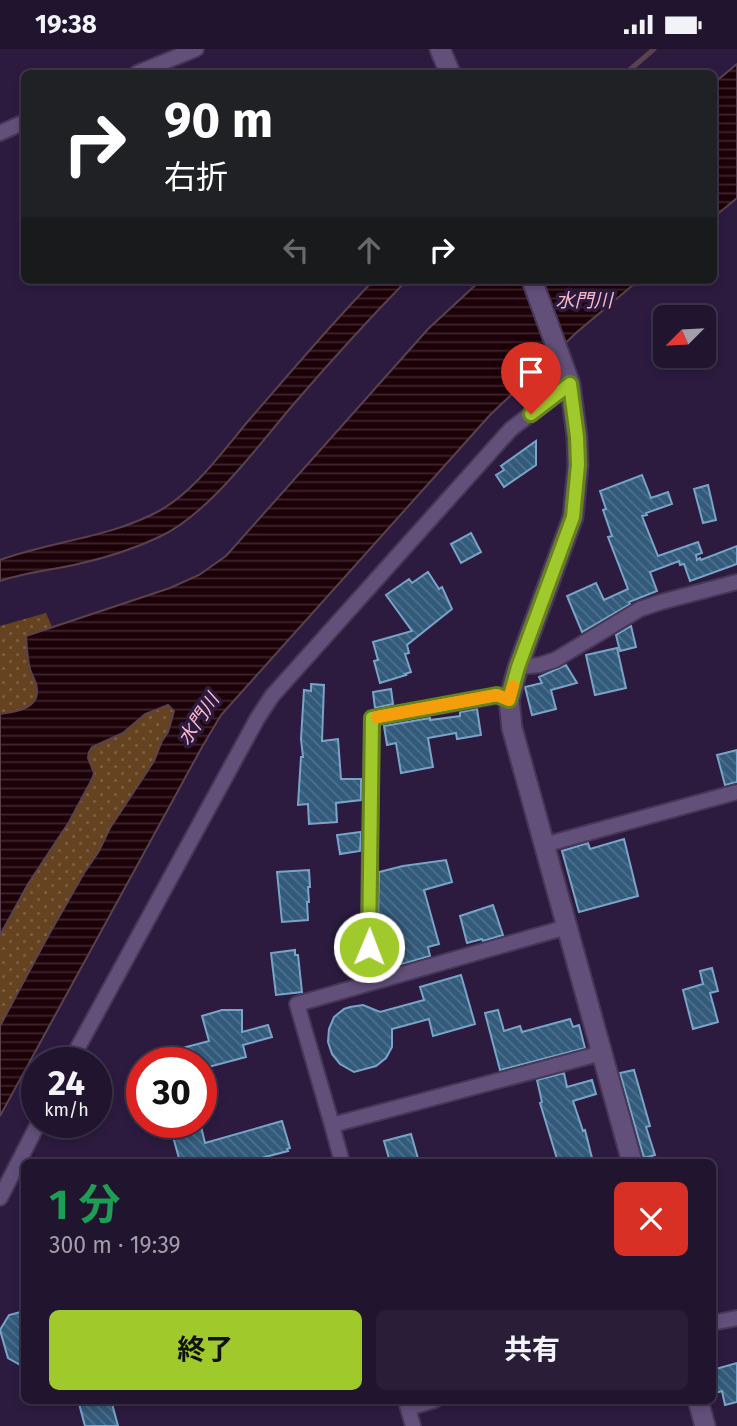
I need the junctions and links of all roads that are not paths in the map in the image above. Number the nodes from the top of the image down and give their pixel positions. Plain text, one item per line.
1 (195, 49) edge
2 (440, 49) edge
3 (144, 70) edge
4 (449, 70) edge
5 (21, 123) edge
6 (0, 133) edge
7 (533, 284) edge
8 (570, 384) junction
9 (737, 582) edge
10 (518, 667) junction
11 (509, 700) junction
12 (737, 792) edge
13 (544, 845) junction
14 (567, 927) junction
15 (370, 983) junction
16 (78, 1047) edge
17 (602, 1053) junction
18 (332, 1125) junction
19 (31, 1138) edge
20 (341, 1159) edge
21 (631, 1159) edge
22 (0, 1198) edge
23 (737, 1318) edge
24 (716, 1322) edge
25 (407, 1404) edge
26 (699, 1404) edge
27 (413, 1426) edge
28 (705, 1426) edge

1 - 3 street
2 - 4 street
5 - 6 street
7 - 8 street
8 - 10 street
8 - 16 street
9 - 10 street
10 - 11 street
11 - 13 street
11 - 15 street
12 - 13 street
13 - 14 street
14 - 15 street
14 - 17 street
15 - 18 street
17 - 18 street
17 - 21 street
18 - 20 street
19 - 22 street
23 - 24 street
25 - 27 street
26 - 28 street

